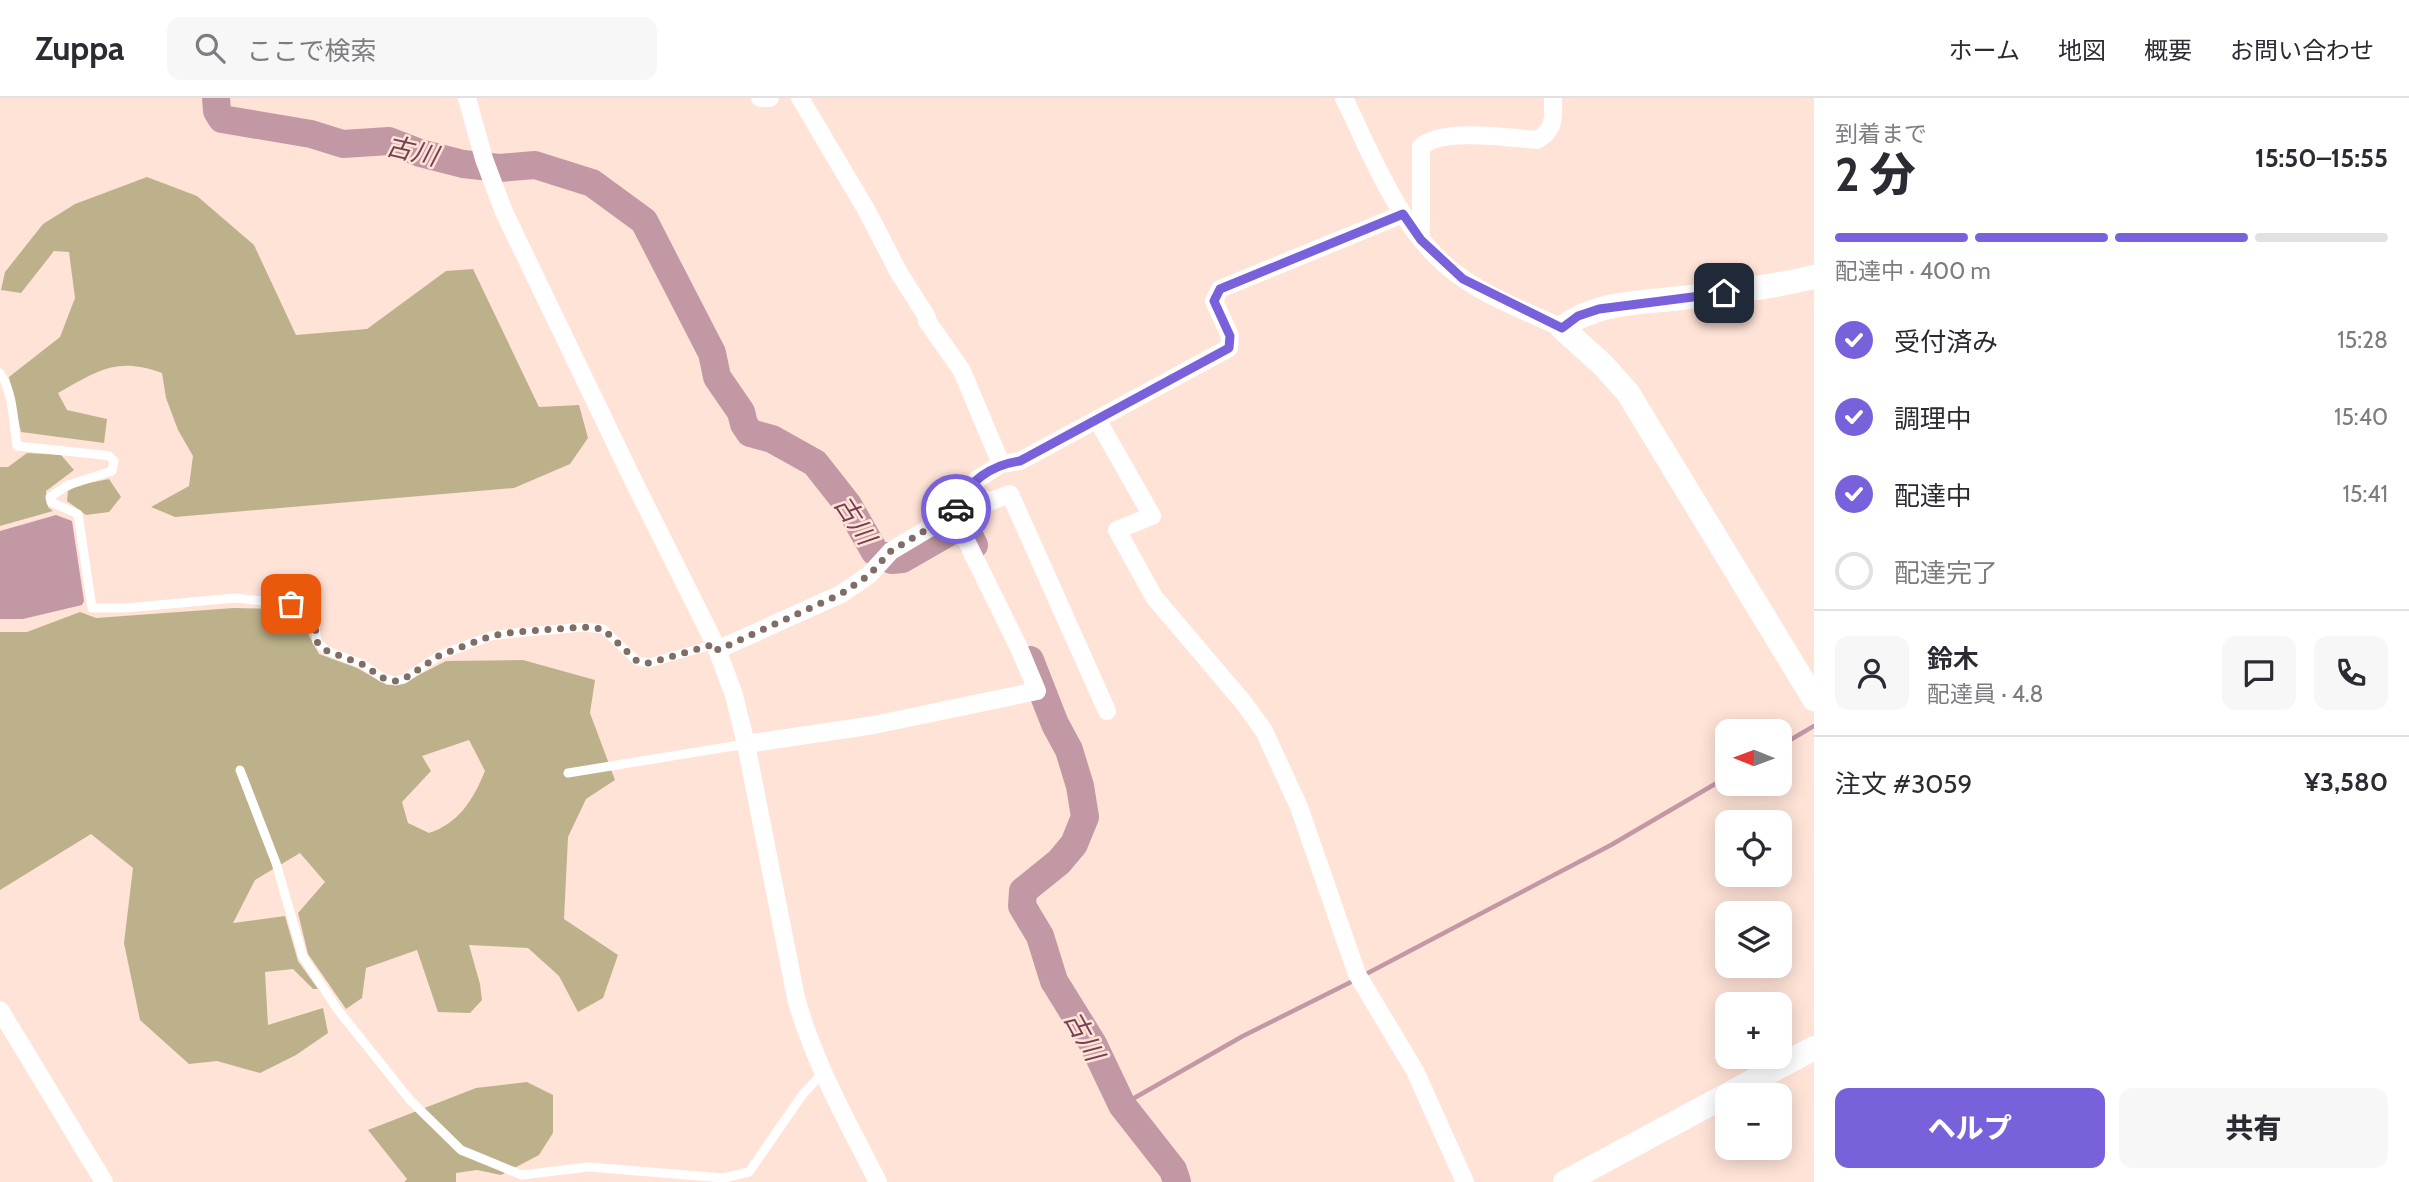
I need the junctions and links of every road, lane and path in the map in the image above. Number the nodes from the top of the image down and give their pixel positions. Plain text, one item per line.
1 (467, 98) edge
2 (760, 98) edge
3 (770, 98) edge
4 (800, 98) edge
5 (1344, 98) edge
6 (1553, 98) edge
7 (1403, 214) junction
8 (1421, 240) junction
9 (1814, 276) edge
10 (1562, 328) junction
11 (0, 373) edge
12 (1098, 421) junction
13 (1001, 464) junction
14 (967, 489) junction
15 (957, 523) junction
16 (716, 647) junction
17 (1814, 699) edge
18 (1107, 711) dead end
19 (746, 744) junction
20 (240, 770) dead end
21 (568, 773) dead end
22 (0, 1010) edge
23 (1814, 1048) edge
24 (822, 1074) junction
25 (104, 1182) edge
26 (878, 1182) edge
27 (1465, 1182) edge
28 (1565, 1182) edge

1 - 16 street
2 - 3 street
4 - 13 street
5 - 7 street
6 - 8 street
7 - 8 street
7 - 12 street
8 - 10 street
9 - 10 street
10 - 17 street
11 - 16 lane
12 - 13 street
12 - 27 street
13 - 14 street
14 - 15 street
14 - 18 street
15 - 16 street
15 - 19 street
16 - 19 street
19 - 21 lane
19 - 24 street
20 - 24 lane
22 - 25 street
23 - 28 street
24 - 26 street

